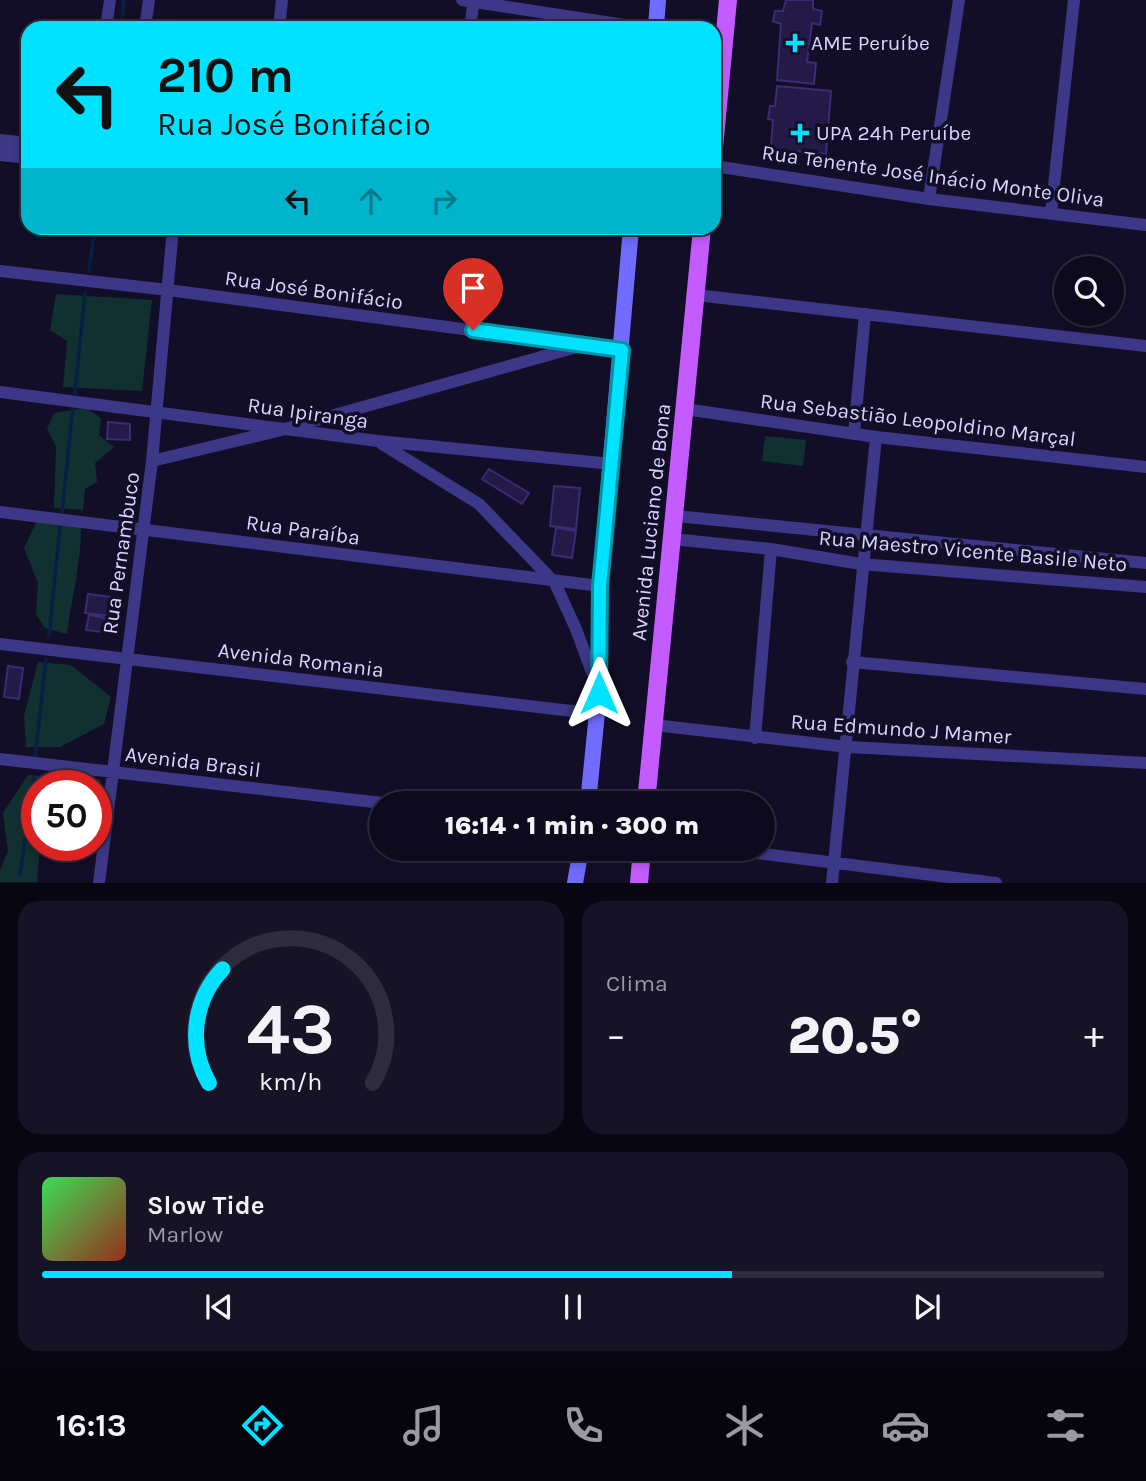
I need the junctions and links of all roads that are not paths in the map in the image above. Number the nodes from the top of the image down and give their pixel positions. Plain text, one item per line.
1 (110, 0) edge
2 (149, 0) edge
3 (282, 0) edge
4 (659, 0) edge
5 (728, 0) edge
6 (959, 0) edge
7 (1074, 0) edge
8 (470, 1) edge
9 (107, 21) edge
10 (146, 21) edge
11 (280, 21) edge
12 (470, 21) edge
13 (599, 21) edge
14 (657, 21) edge
15 (721, 74) edge
16 (0, 141) edge
17 (21, 143) edge
18 (0, 154) edge
19 (21, 157) edge
20 (721, 167) edge
21 (929, 199) junction
22 (1051, 213) junction
23 (1146, 225) edge
24 (172, 235) edge
25 (630, 235) edge
26 (702, 235) edge
27 (0, 271) edge
28 (168, 290) junction
29 (696, 295) junction
30 (865, 314) junction
31 (584, 345) junction
32 (1146, 346) edge
33 (622, 350) junction
34 (0, 392) edge
35 (685, 409) junction
36 (156, 410) junction
37 (281, 430) junction
38 (854, 434) junction
39 (876, 437) junction
40 (378, 441) junction
41 (152, 461) junction
42 (612, 464) junction
43 (1146, 467) edge
44 (0, 512) edge
45 (676, 516) junction
46 (142, 528) junction
47 (864, 537) junction
48 (672, 540) junction
49 (771, 549) junction
50 (1146, 563) edge
51 (861, 564) junction
52 (555, 583) junction
53 (600, 586) junction
54 (1146, 587) edge
55 (0, 644) edge
56 (126, 659) junction
57 (852, 662) junction
58 (1146, 689) edge
59 (599, 693) junction
60 (597, 714) junction
61 (654, 725) junction
62 (755, 738) junction
63 (848, 747) junction
64 (0, 759) edge
65 (1146, 763) edge
66 (113, 772) junction
67 (589, 791) edge
68 (647, 791) edge
69 (369, 802) edge
70 (775, 855) edge
71 (578, 861) edge
72 (641, 861) edge
73 (834, 862) junction
74 (573, 881) edge
75 (100, 883) edge
76 (639, 883) edge
77 (832, 883) edge
78 (996, 883) edge

1 - 9 street
2 - 10 street
3 - 11 street
4 - 14 main road
5 - 15 main road
6 - 21 street
7 - 22 street
8 - 12 street
8 - 13 street
16 - 17 street
18 - 19 street
20 - 21 street, Rua Tenente José Inácio Monte Oliva
21 - 22 street, Rua Tenente José Inácio Monte Oliva
22 - 23 street, Rua Tenente José Inácio Monte Oliva
24 - 28 street, Rua Pernambuco
25 - 33 main road
26 - 29 main road, Avenida Luciano de Bona
27 - 28 street, Rua José Bonifácio
28 - 31 street, Rua José Bonifácio
28 - 36 street, Rua Pernambuco
29 - 30 street
29 - 35 main road, Avenida Luciano de Bona
30 - 32 street
30 - 38 street
31 - 33 street, Rua José Bonifácio
31 - 37 street
33 - 42 main road
34 - 36 street, Rua Ipiranga
35 - 38 street, Rua Sebastião Leopoldino Marçal
35 - 45 main road, Avenida Luciano de Bona
36 - 37 street, Rua Ipiranga
36 - 41 street, Rua Pernambuco
37 - 40 street, Rua Ipiranga
37 - 41 street
38 - 39 street, Rua Sebastião Leopoldino Marçal
39 - 43 street, Rua Sebastião Leopoldino Marçal
39 - 47 street
40 - 42 street, Rua Ipiranga
40 - 52 street
41 - 46 street, Rua Pernambuco
42 - 53 main road
44 - 46 street, Rua Paraíba
45 - 47 street, Rua Maestro Vicente Basile Neto
45 - 48 main road, Avenida Luciano de Bona
46 - 52 street, Rua Paraíba
46 - 56 street, Rua Pernambuco
47 - 50 street, Rua Maestro Vicente Basile Neto
47 - 51 street
48 - 49 street, Rua Maestro Vicente Basile Neto
48 - 61 main road, Avenida Luciano de Bona
49 - 51 street, Rua Maestro Vicente Basile Neto
49 - 62 street
51 - 54 street, Rua Maestro Vicente Basile Neto
51 - 57 street
52 - 53 street, Rua Paraíba
52 - 59 street
53 - 59 main road
55 - 56 street, Avenida Romania
56 - 60 street, Avenida Romania
56 - 66 street, Rua Pernambuco
57 - 58 street
57 - 63 street
59 - 60 main road
60 - 67 main road
61 - 62 street, Rua Edmundo J Mamer
61 - 68 main road, Avenida Luciano de Bona
62 - 63 street, Rua Edmundo J Mamer
63 - 65 street, Rua Edmundo J Mamer
63 - 73 street
64 - 66 street, Avenida Brasil
66 - 69 street, Avenida Brasil
66 - 75 street, Rua Pernambuco
70 - 73 street
71 - 74 main road
72 - 76 main road
73 - 77 street
73 - 78 street

